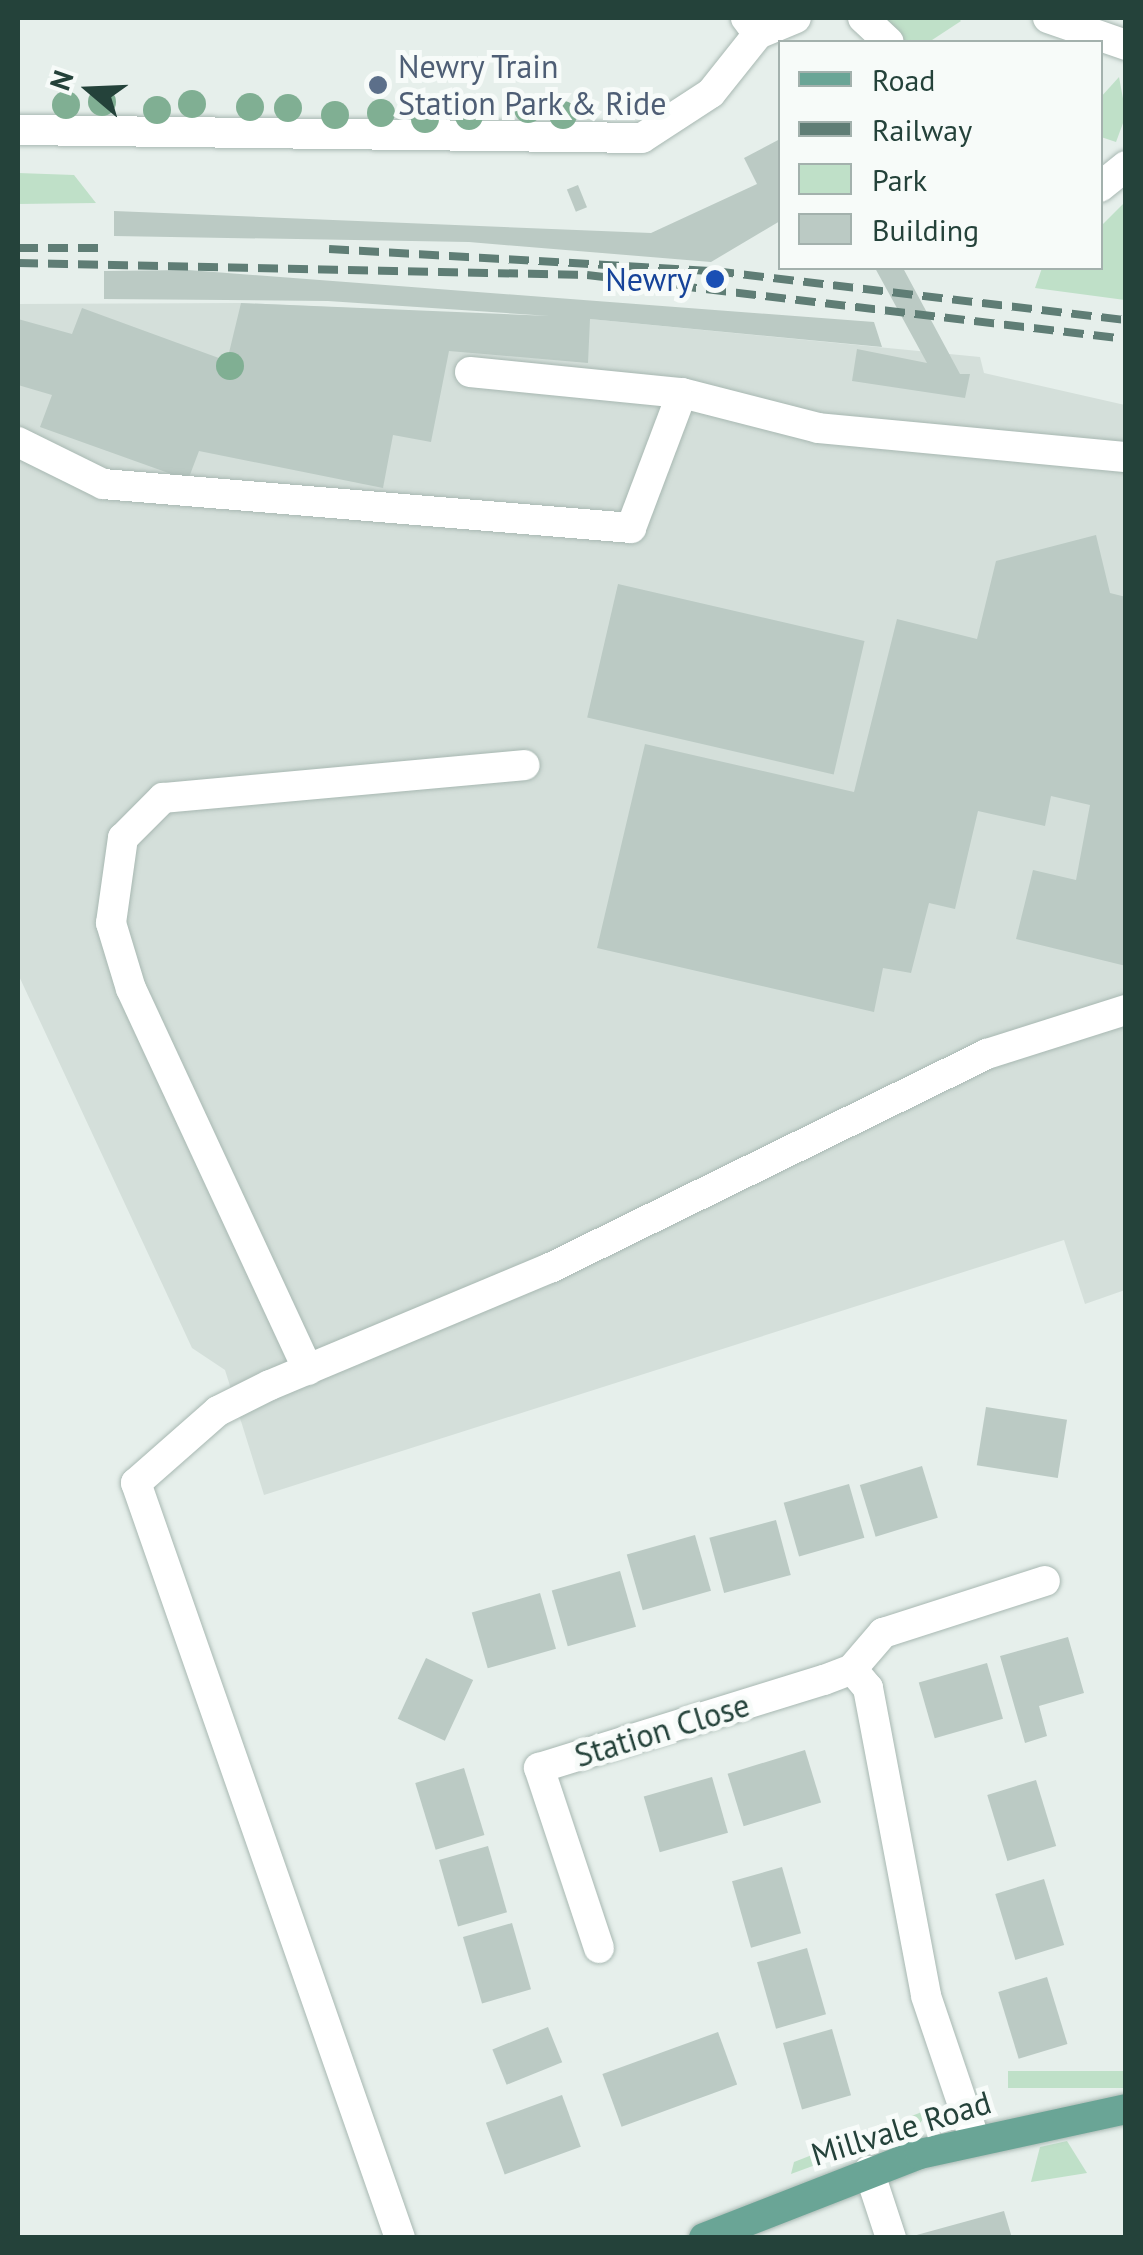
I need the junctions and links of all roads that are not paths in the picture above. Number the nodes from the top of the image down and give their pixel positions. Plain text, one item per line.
1 (796, 18) edge
2 (864, 18) edge
3 (1048, 18) edge
4 (752, 26) edge
5 (887, 40) edge
6 (1126, 45) edge
7 (18, 130) edge
8 (1126, 166) edge
9 (1103, 185) edge
10 (470, 372) dead end
11 (682, 393) junction
12 (18, 442) edge
13 (1126, 457) edge
14 (524, 765) dead end
15 (1126, 1010) edge
16 (308, 1370) junction
17 (1045, 1581) dead end
18 (852, 1669) junction
19 (599, 1948) dead end
20 (1126, 2109) edge
21 (974, 2138) junction
22 (869, 2171) junction
23 (400, 2238) edge
24 (704, 2238) edge
25 (890, 2238) edge

1 - 4 street
2 - 5 street
3 - 6 street
4 - 7 street
8 - 9 street
10 - 11 street
11 - 12 street
11 - 13 street
14 - 16 street
15 - 16 street
16 - 23 street
17 - 18 street
18 - 19 street, Station Close
18 - 21 street
20 - 21 main road, Millvale Road
21 - 22 main road, Millvale Road
22 - 24 main road, Millvale Road
22 - 25 street

